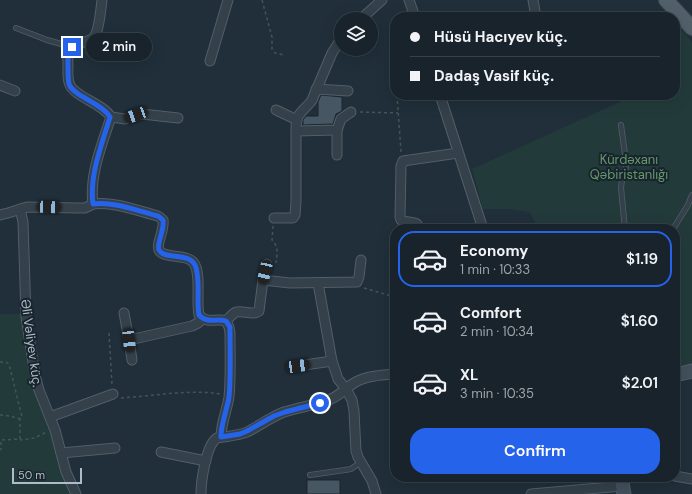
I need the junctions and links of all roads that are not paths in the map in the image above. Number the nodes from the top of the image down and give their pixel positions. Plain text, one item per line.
1 (102, 0) edge
2 (228, 0) edge
3 (382, 0) edge
4 (409, 0) edge
5 (533, 0) edge
6 (666, 0) edge
7 (679, 0) edge
8 (369, 12) edge
9 (413, 12) edge
10 (535, 12) edge
11 (677, 12) edge
12 (692, 14) edge
13 (680, 15) edge
14 (16, 28) dead end
15 (692, 28) edge
16 (72, 47) junction
17 (334, 50) edge
18 (210, 61) dead end
19 (0, 85) edge
20 (316, 89) junction
21 (15, 91) dead end
22 (348, 91) dead end
23 (442, 100) edge
24 (276, 110) dead end
25 (351, 112) road end
26 (110, 117) junction
27 (178, 118) dead end
28 (297, 120) junction
29 (621, 125) dead end
30 (336, 130) junction
31 (296, 131) junction
32 (458, 153) junction
33 (336, 155) dead end
34 (692, 195) edge
35 (93, 204) junction
36 (20, 209) junction
37 (0, 214) edge
38 (274, 218) road end
39 (417, 224) edge
40 (481, 224) edge
41 (624, 224) edge
42 (676, 224) edge
43 (361, 260) dead end
44 (267, 264) road end
45 (263, 280) junction
46 (318, 283) junction
47 (124, 313) dead end
48 (202, 318) junction
49 (226, 321) junction
50 (129, 340) junction
51 (132, 360) dead end
52 (332, 361) junction
53 (298, 366) dead end
54 (692, 371) edge
55 (680, 374) edge
56 (390, 375) edge
57 (346, 389) junction
58 (113, 394) road end
59 (50, 417) junction
60 (221, 437) junction
61 (115, 448) dead end
62 (161, 452) dead end
63 (62, 453) junction
64 (206, 461) junction
65 (361, 462) junction
66 (310, 475) dead end
67 (680, 477) edge
68 (692, 479) edge
69 (622, 486) edge
70 (541, 493) edge
71 (76, 494) edge
72 (201, 494) edge
73 (376, 494) edge
74 (531, 494) edge

1 - 16 street
2 - 18 street
3 - 8 street
4 - 9 street
5 - 10 street
6 - 11 main road
7 - 12 main road
13 - 15 main road
14 - 16 lane
16 - 26 street
17 - 20 street
19 - 21 street
20 - 22 street
20 - 28 street
23 - 32 street
24 - 28 street
25 - 30 street
26 - 27 street
26 - 35 street
28 - 31 street
29 - 41 lane
30 - 31 street
30 - 33 street
31 - 38 street
32 - 39 street
32 - 40 street
34 - 42 lane
35 - 36 street
35 - 48 street
36 - 37 street
36 - 59 street, Əli Vəliyev küç.
43 - 46 street
44 - 45 street
45 - 46 street
45 - 49 street
46 - 52 street
47 - 50 street
48 - 49 street
48 - 50 street
49 - 60 street
50 - 51 street
52 - 53 street
52 - 57 street
54 - 55 street
56 - 57 street
57 - 60 street
57 - 65 street
58 - 59 street
59 - 63 street, Əli Vəliyev küç.
60 - 64 street
61 - 63 street
62 - 64 street
63 - 71 street, Əli Vəliyev küç.
64 - 72 street
65 - 66 lane
65 - 73 street
67 - 68 street
69 - 70 street
70 - 74 street

